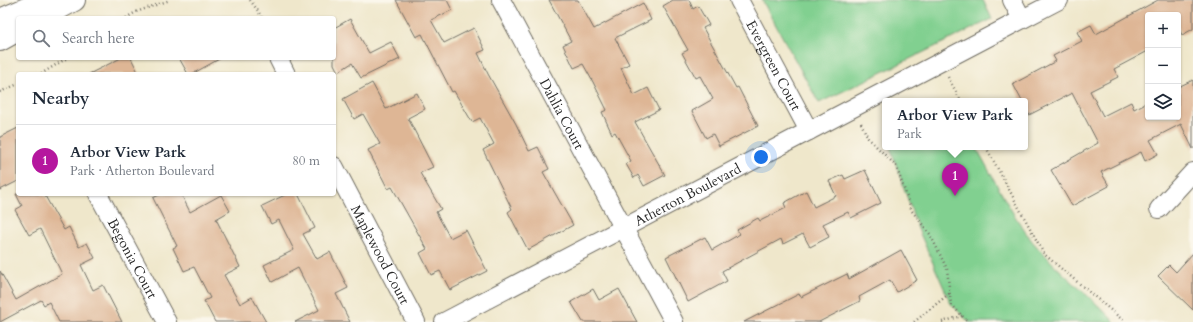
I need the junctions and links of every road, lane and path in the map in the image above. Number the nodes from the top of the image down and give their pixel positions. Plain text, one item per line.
1 (47, 0) edge
2 (74, 0) edge
3 (170, 0) edge
4 (250, 0) edge
5 (501, 0) edge
6 (739, 0) edge
7 (1012, 0) edge
8 (1059, 0) edge
9 (45, 16) edge
10 (129, 16) edge
11 (261, 16) edge
12 (1022, 19) junction
13 (0, 20) edge
14 (16, 31) edge
15 (0, 40) edge
16 (64, 60) edge
17 (279, 60) edge
18 (940, 62) junction
19 (44, 72) edge
20 (285, 72) edge
21 (16, 85) edge
22 (0, 92) edge
23 (959, 98) edge
24 (854, 108) junction
25 (809, 131) junction
26 (988, 150) edge
27 (336, 170) edge
28 (1193, 172) edge
29 (99, 196) edge
30 (1159, 209) dead end
31 (624, 228) junction
32 (950, 293) junction
33 (962, 316) junction
34 (167, 322) edge
35 (416, 322) edge
36 (444, 322) edge
37 (674, 322) edge
38 (914, 322) edge
39 (942, 322) edge
40 (968, 322) edge
41 (1125, 322) edge

1 - 13 street
2 - 9 street
3 - 10 path
4 - 11 path
5 - 31 street, Dahlia Court
6 - 25 street, Evergreen Court
7 - 12 street
8 - 12 street, Atherton Boulevard
12 - 18 street, Atherton Boulevard
14 - 15 street
16 - 19 path
17 - 20 street
18 - 23 path
18 - 24 street, Atherton Boulevard
21 - 22 path
24 - 25 street, Atherton Boulevard
24 - 32 path
25 - 31 street, Atherton Boulevard
26 - 41 path
27 - 35 street, Maplewood Court
28 - 30 street
29 - 34 street, Begonia Court
31 - 36 street, Atherton Boulevard
31 - 37 street, Dahlia Court
32 - 33 path
32 - 38 path
33 - 39 path
33 - 40 path

